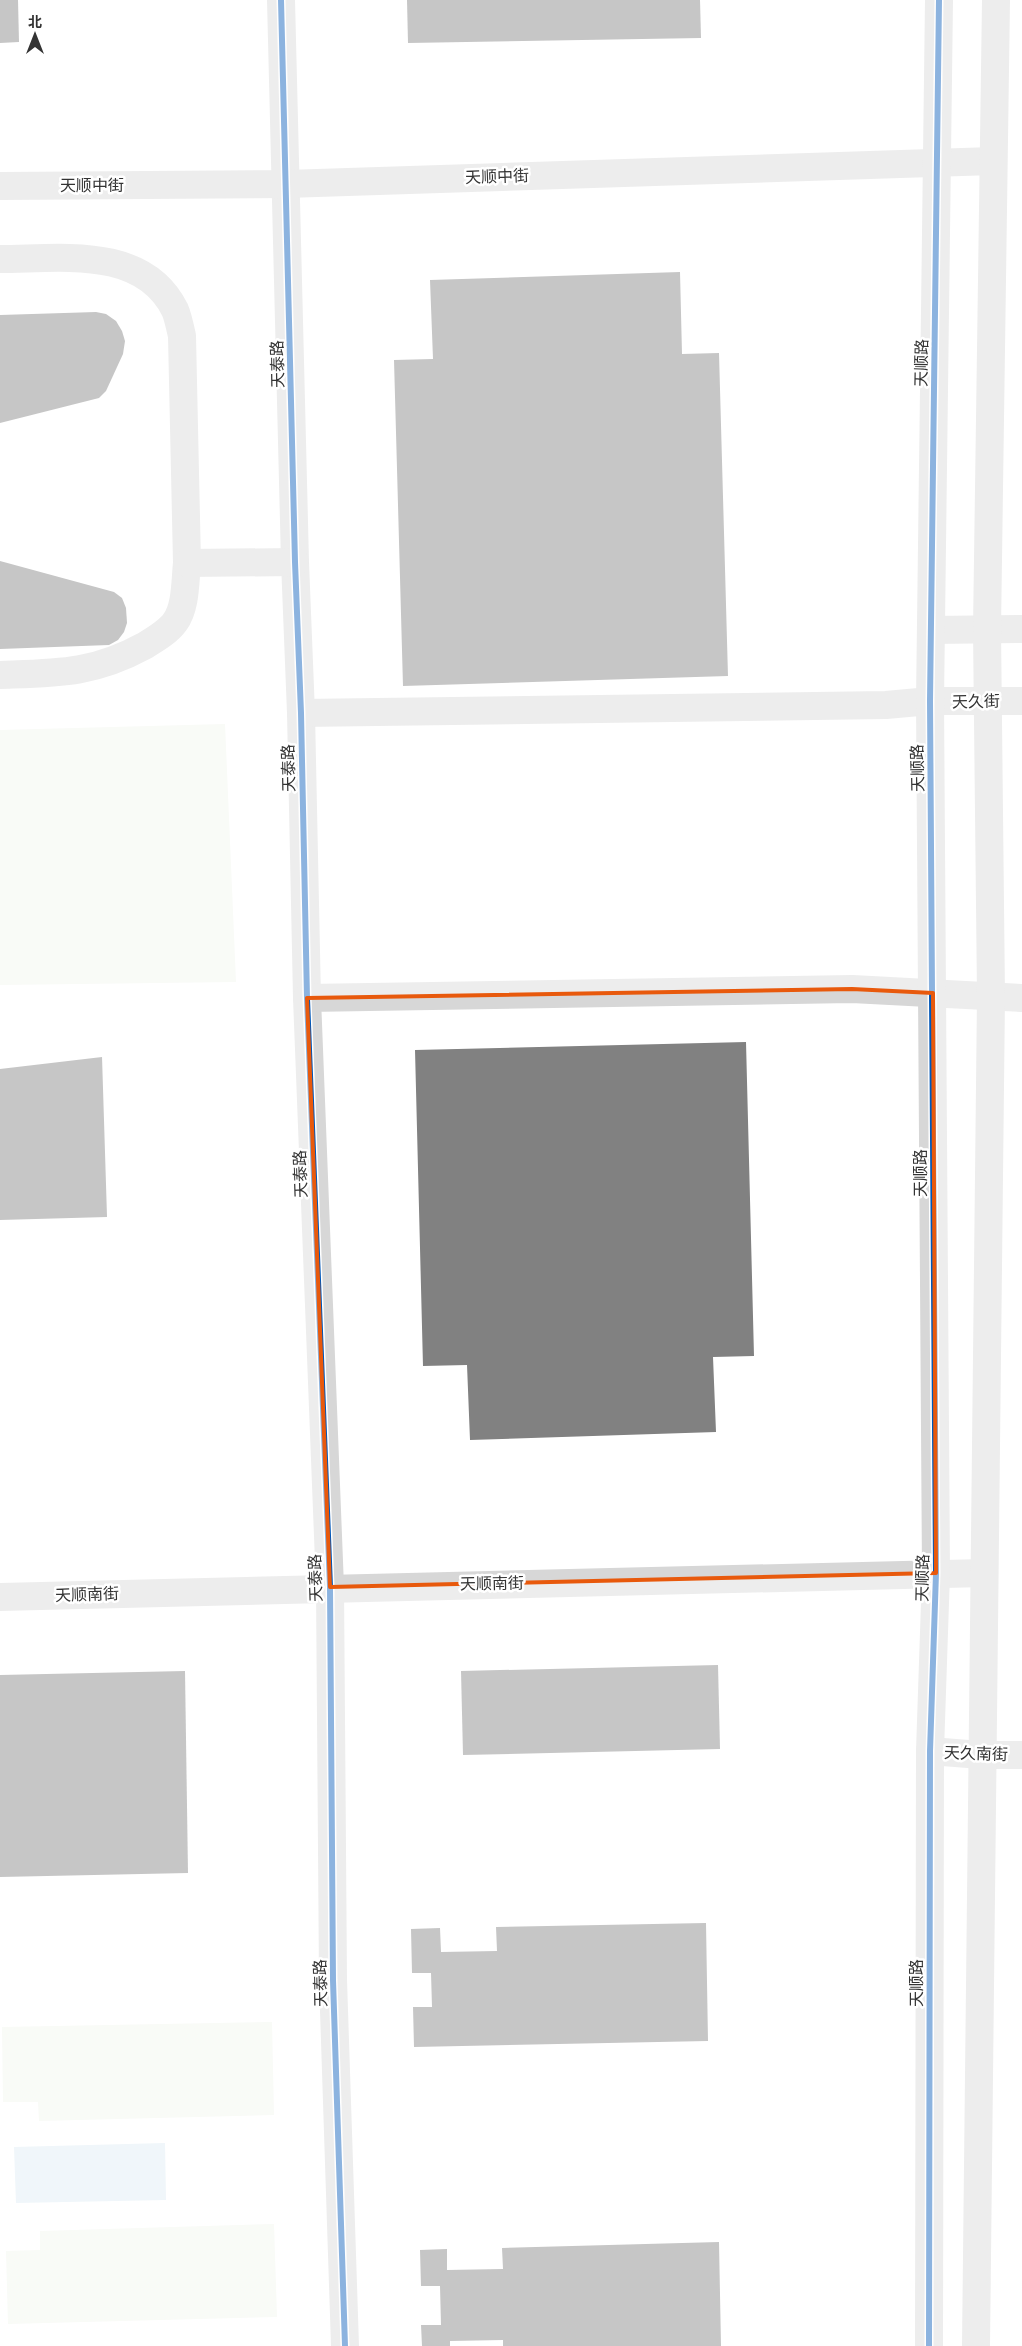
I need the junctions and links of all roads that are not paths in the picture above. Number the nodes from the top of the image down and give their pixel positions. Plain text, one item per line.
1 (281, 0) edge
2 (939, 0) edge
3 (996, 0) edge
4 (938, 161) junction
5 (993, 161) junction
6 (286, 184) junction
7 (0, 186) edge
8 (0, 259) edge
9 (295, 562) junction
10 (188, 563) junction
11 (988, 629) junction
12 (1022, 629) edge
13 (931, 630) junction
14 (0, 675) edge
15 (1022, 700) edge
16 (988, 701) junction
17 (930, 702) junction
18 (301, 713) junction
19 (933, 993) junction
20 (991, 996) junction
21 (307, 998) junction
22 (1022, 998) edge
23 (936, 1573) junction
24 (984, 1573) junction
25 (330, 1587) junction
26 (0, 1597) edge
27 (930, 1751) junction
28 (981, 1755) junction
29 (1022, 1755) edge
30 (345, 2346) edge
31 (929, 2346) edge
32 (976, 2346) edge

1 - 6 street, 天泰路
2 - 4 street, 天顺路
3 - 5 street
4 - 5 street, 天顺中街
4 - 6 street, 天顺中街
4 - 13 street, 天顺路
5 - 11 street
6 - 7 street, 天顺中街
6 - 9 street, 天泰路
8 - 10 street
9 - 10 street
9 - 18 street, 天泰路
10 - 14 street
11 - 12 street
11 - 13 street
11 - 16 street
13 - 17 street, 天顺路
15 - 16 street, 天久街
16 - 17 street, 天久街
16 - 20 street
17 - 18 street, 天久街
17 - 19 street, 天顺路
18 - 21 street, 天泰路
19 - 20 street
19 - 21 street
19 - 23 street, 天顺路
20 - 22 street
20 - 24 street
21 - 25 street, 天泰路
23 - 24 street, 天顺南街
23 - 25 street, 天顺南街
23 - 27 street, 天顺路
24 - 28 street
25 - 26 street, 天顺南街
25 - 30 street, 天泰路
27 - 28 street, 天久南街
27 - 31 street, 天顺路
28 - 29 street, 天久南街
28 - 32 street

